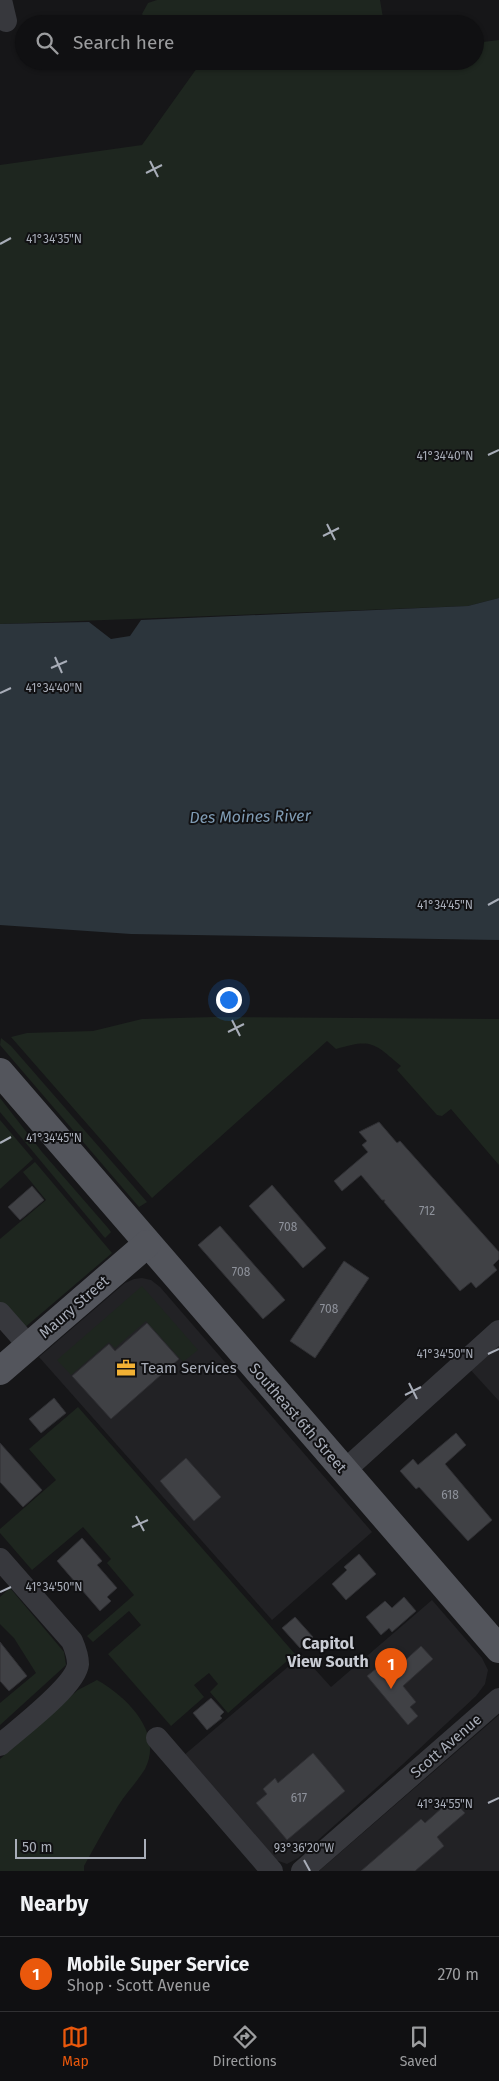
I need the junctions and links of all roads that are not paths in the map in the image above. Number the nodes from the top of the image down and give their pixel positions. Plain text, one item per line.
1 (0, 1072) edge
2 (147, 1244) junction
3 (0, 1313) edge
4 (499, 1331) edge
5 (29, 1346) junction
6 (0, 1371) edge
7 (344, 1470) junction
8 (0, 1559) edge
9 (499, 1649) edge
10 (499, 1699) edge
11 (157, 1738) dead end
12 (0, 1745) edge
13 (272, 1871) edge
14 (302, 1871) edge

1 - 2 main road, Southeast 6th Street
2 - 5 main road, Maury Street
2 - 7 main road, Southeast 6th Street
3 - 5 street
4 - 7 street
5 - 6 main road, Maury Street
7 - 9 main road, Southeast 6th Street
8 - 12 street
10 - 14 street, Scott Avenue
11 - 13 street

